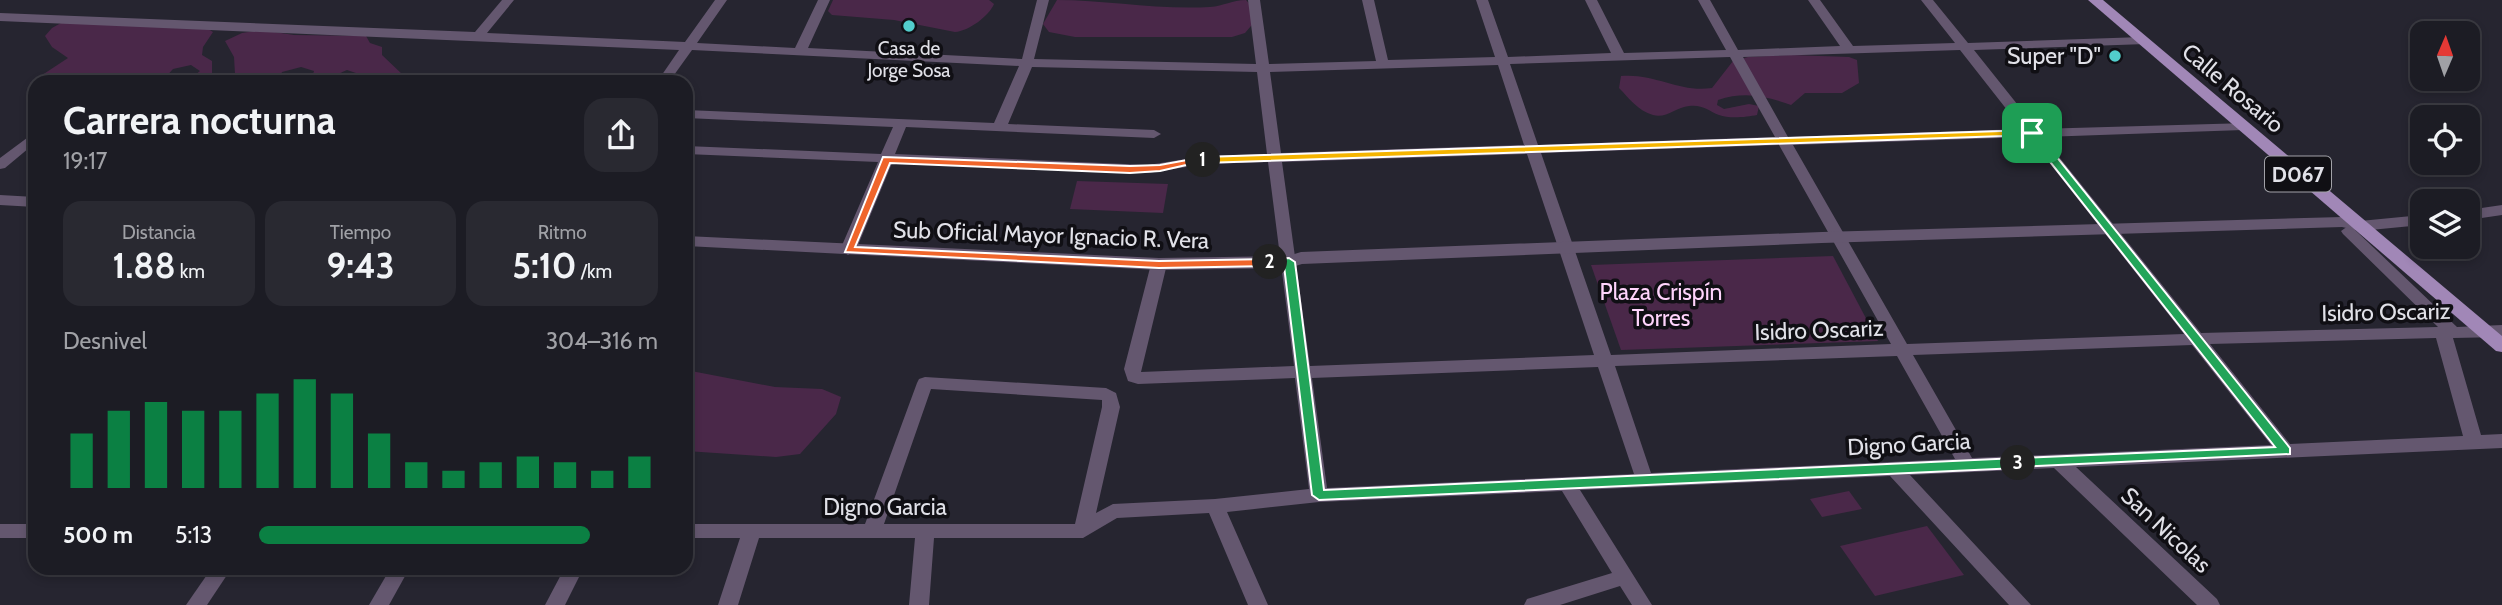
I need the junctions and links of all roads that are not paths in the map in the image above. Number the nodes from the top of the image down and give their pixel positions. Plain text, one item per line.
1 (508, 0) edge
2 (721, 0) edge
3 (824, 0) edge
4 (1043, 0) edge
5 (1254, 0) edge
6 (1368, 0) edge
7 (1482, 0) edge
8 (1591, 0) edge
9 (1704, 0) edge
10 (1814, 0) edge
11 (1927, 0) edge
12 (2095, 0) edge
13 (0, 18) edge
14 (478, 36) junction
15 (2142, 41) junction
16 (688, 47) junction
17 (1965, 48) junction
18 (800, 51) junction
19 (1850, 51) junction
20 (1735, 55) junction
21 (1620, 58) junction
22 (1503, 62) junction
23 (1027, 64) junction
24 (1383, 65) junction
25 (1264, 68) junction
26 (668, 75) edge
27 (693, 114) edge
28 (901, 124) junction
29 (2243, 126) junction
30 (999, 128) junction
31 (2032, 133) junction
32 (1154, 134) dead end
33 (1785, 141) junction
34 (28, 142) edge
35 (693, 150) edge
36 (1533, 150) junction
37 (1275, 159) junction
38 (886, 160) junction
39 (0, 165) edge
40 (0, 200) edge
41 (28, 202) edge
42 (2502, 210) edge
43 (2480, 213) edge
44 (2410, 221) edge
45 (2354, 228) junction
46 (2112, 233) junction
47 (693, 241) edge
48 (1839, 242) junction
49 (848, 250) junction
50 (1567, 251) junction
51 (1289, 262) junction
52 (1159, 264) junction
53 (2406, 265) junction
54 (2385, 267) junction
55 (2494, 332) edge
56 (2448, 333) junction
57 (2196, 339) junction
58 (2502, 346) edge
59 (1900, 350) junction
60 (1605, 361) junction
61 (1303, 372) junction
62 (2502, 441) edge
63 (2474, 443) junction
64 (2286, 451) junction
65 (2058, 461) junction
66 (1967, 466) junction
67 (1894, 469) junction
68 (1645, 480) junction
69 (1567, 484) junction
70 (1319, 495) junction
71 (1215, 506) junction
72 (28, 530) edge
73 (0, 531) edge
74 (693, 531) edge
75 (752, 531) junction
76 (872, 531) junction
77 (925, 531) junction
78 (1083, 531) junction
79 (218, 575) edge
80 (396, 575) edge
81 (571, 575) edge
82 (1624, 576) junction
83 (196, 605) edge
84 (379, 605) edge
85 (555, 605) edge
86 (728, 605) edge
87 (919, 605) edge
88 (1258, 605) edge
89 (1534, 605) edge
90 (1642, 605) edge
91 (2021, 605) edge
92 (2210, 605) edge

1 - 14 street
2 - 16 street
3 - 18 street
4 - 23 street
5 - 25 street
6 - 24 street
7 - 22 street
8 - 21 street
9 - 20 street
10 - 19 street
11 - 17 street
12 - 15 main road, Calle Rosario / D067
13 - 14 street
14 - 16 street
15 - 17 street
15 - 29 main road, Calle Rosario / D067
16 - 18 street
16 - 26 street
17 - 19 street
17 - 31 street
18 - 23 street
19 - 20 street
20 - 21 street
20 - 33 street
21 - 22 street
22 - 24 street
22 - 36 street
23 - 25 street
23 - 30 street
24 - 25 street
25 - 37 street
27 - 28 street
28 - 30 street
28 - 38 street
29 - 31 street
29 - 45 main road, Calle Rosario / D067
30 - 32 street
31 - 33 street
31 - 46 street
33 - 36 street
33 - 48 street
34 - 39 street
35 - 38 street
36 - 37 street
36 - 50 street
37 - 38 street
37 - 51 street
38 - 49 street
40 - 41 street
42 - 43 street
44 - 45 street, Sub Oficial Mayor Ignacio R. Vera
45 - 46 street, Sub Oficial Mayor Ignacio R. Vera
45 - 53 main road, Calle Rosario / D067
45 - 54 street
46 - 48 street, Sub Oficial Mayor Ignacio R. Vera
46 - 57 street
47 - 49 street, Sub Oficial Mayor Ignacio R. Vera
48 - 50 street, Sub Oficial Mayor Ignacio R. Vera
48 - 59 street
49 - 52 street, Sub Oficial Mayor Ignacio R. Vera
50 - 51 street, Sub Oficial Mayor Ignacio R. Vera
50 - 60 street
51 - 52 street, Sub Oficial Mayor Ignacio R. Vera
51 - 61 street
52 - 61 street, Isidro Oscariz
53 - 54 street
53 - 55 main road, Calle Rosario / D067
54 - 56 street
55 - 56 street, Isidro Oscariz
55 - 58 main road, Calle Rosario / D067
56 - 57 street, Isidro Oscariz
56 - 63 street
57 - 59 street, Isidro Oscariz
57 - 64 street
59 - 60 street, Isidro Oscariz
59 - 66 street
60 - 61 street, Isidro Oscariz
60 - 68 street
61 - 70 street
62 - 63 street, Digno Garcia
63 - 64 street, Digno Garcia
64 - 65 street, Digno Garcia
65 - 66 street, Digno Garcia
65 - 92 street, San Nicolas
66 - 67 street, Digno Garcia
67 - 68 street, Digno Garcia
67 - 91 street
68 - 69 street, Digno Garcia
69 - 70 street, Digno Garcia
69 - 82 street
70 - 71 street, Digno Garcia
71 - 78 street, Digno Garcia
71 - 88 street
72 - 73 street
74 - 75 street, Digno Garcia
75 - 76 street, Digno Garcia
75 - 86 street
76 - 77 street, Digno Garcia
76 - 78 street
77 - 78 street, Digno Garcia
77 - 87 street
79 - 83 street
80 - 84 street
81 - 85 street
82 - 89 street
82 - 90 street

